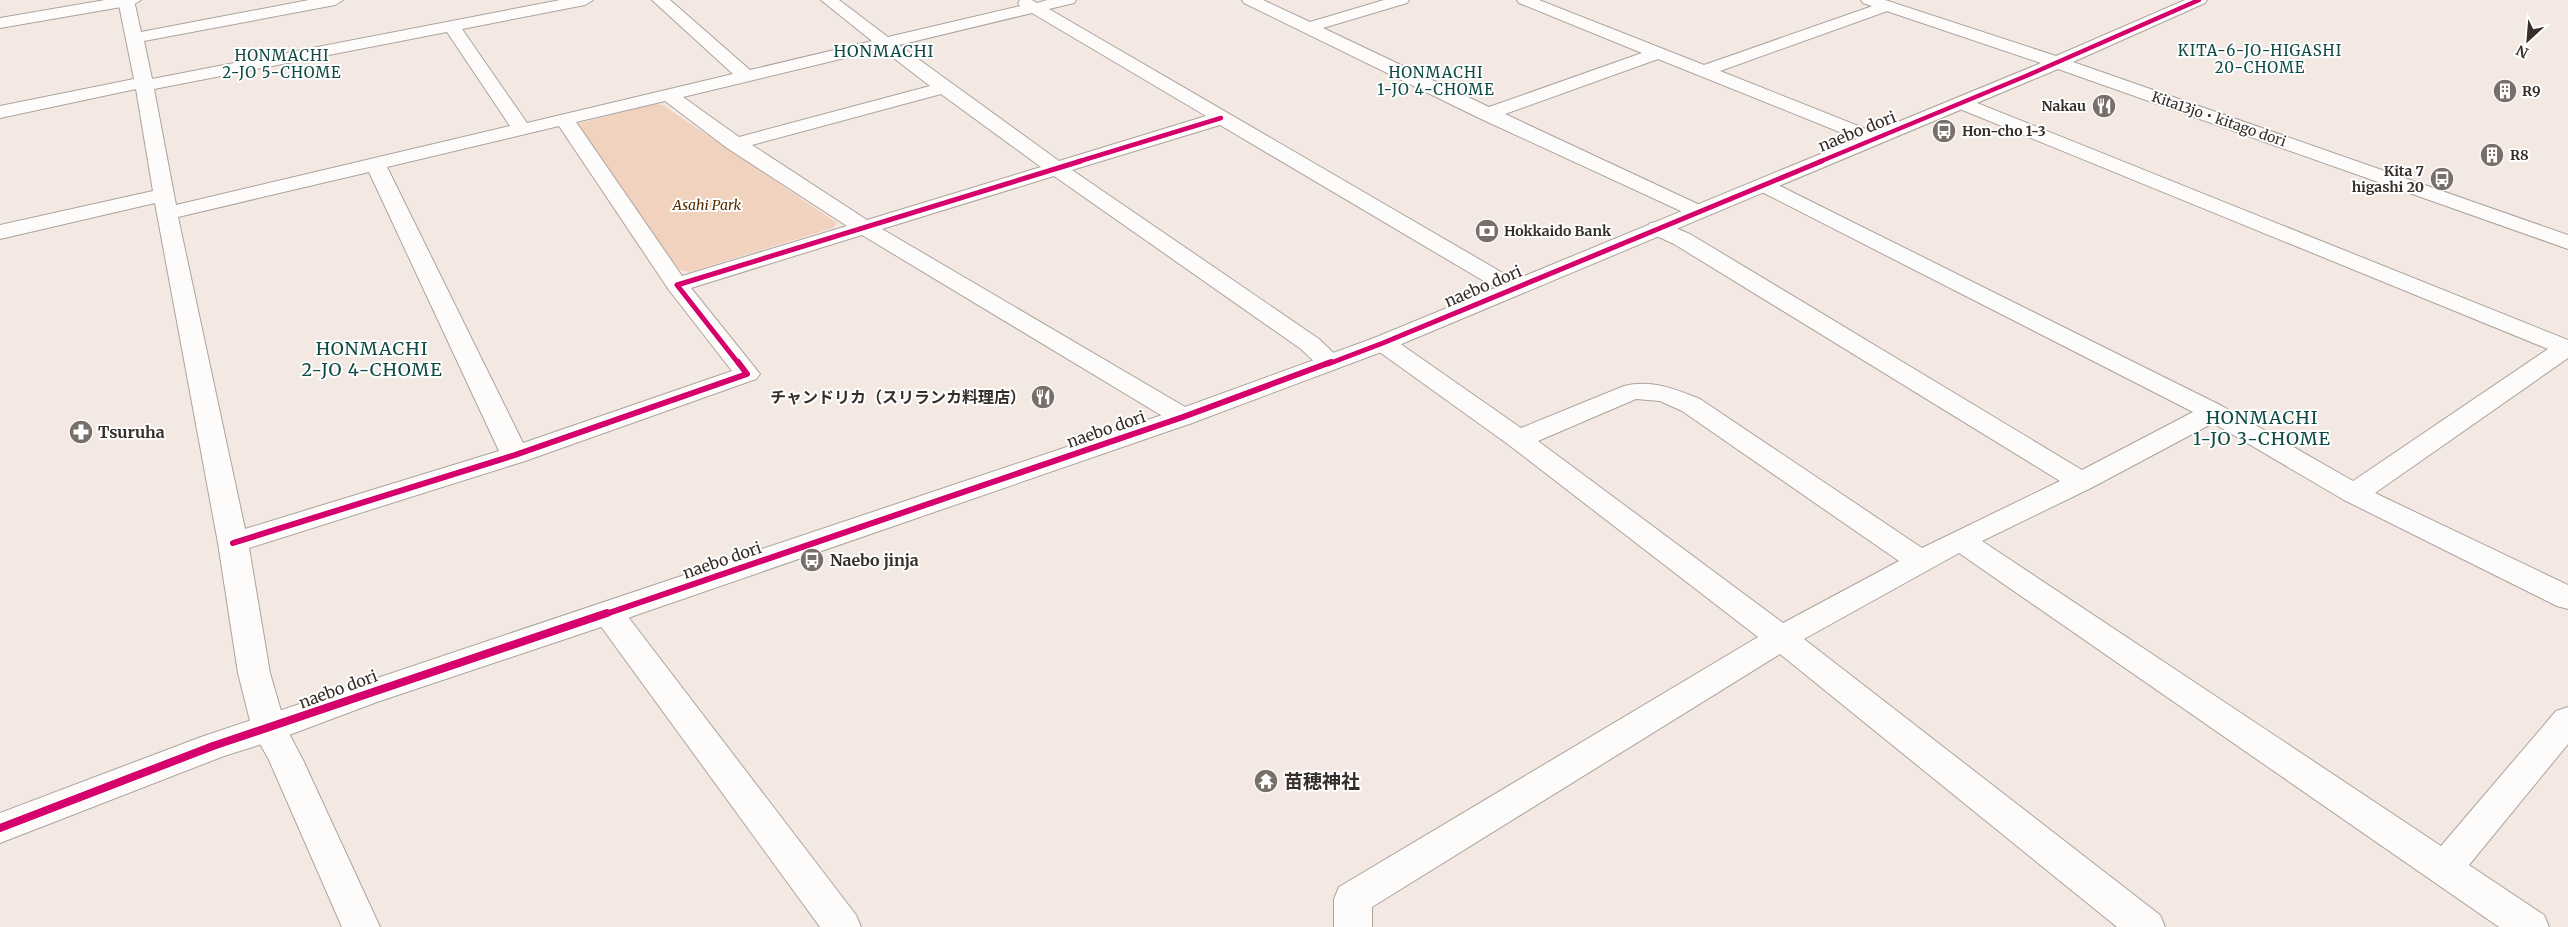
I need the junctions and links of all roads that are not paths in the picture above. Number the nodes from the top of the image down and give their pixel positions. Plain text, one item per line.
1 (128, 0) edge
2 (335, 0) edge
3 (585, 0) edge
4 (660, 0) edge
5 (829, 0) edge
6 (1068, 0) edge
7 (1250, 0) edge
8 (1401, 0) edge
9 (1558, 0) edge
10 (1869, 0) edge
11 (2189, 1) edge
12 (1532, 3) edge
13 (1027, 4) edge
14 (1887, 6) junction
15 (0, 23) edge
16 (452, 26) junction
17 (1307, 28) junction
18 (134, 38) junction
19 (884, 44) junction
20 (1658, 53) junction
21 (2058, 62) junction
22 (1704, 71) junction
23 (746, 76) junction
24 (144, 84) junction
25 (944, 88) junction
26 (670, 94) junction
27 (1962, 102) junction
28 (0, 112) edge
29 (1486, 114) junction
30 (1221, 118) junction
31 (564, 119) junction
32 (522, 130) junction
33 (1874, 139) junction
34 (734, 144) junction
35 (376, 165) junction
36 (1056, 170) junction
37 (1762, 185) junction
38 (167, 204) junction
39 (1696, 212) junction
40 (865, 227) junction
41 (1658, 228) junction
42 (0, 232) edge
43 (2568, 242) edge
44 (677, 285) junction
45 (1512, 288) junction
46 (1383, 343) junction
47 (2567, 347) edge
48 (1330, 362) junction
49 (2213, 412) junction
50 (1183, 417) junction
51 (1519, 439) junction
52 (515, 455) junction
53 (2081, 482) junction
54 (2354, 494) junction
55 (1960, 540) junction
56 (233, 543) junction
57 (1920, 561) junction
58 (2568, 598) edge
59 (608, 613) junction
60 (1781, 638) junction
61 (2568, 720) edge
62 (269, 729) junction
63 (0, 828) edge
64 (2444, 869) junction
65 (361, 927) edge
66 (842, 927) edge
67 (1353, 927) edge
68 (2146, 927) edge
69 (2530, 927) edge

1 - 15 street
1 - 18 street
2 - 18 street
3 - 16 street
4 - 23 street
5 - 19 street
6 - 13 street
7 - 17 street
8 - 17 street
9 - 12 street
10 - 14 street, Kita13jo・kitago dori
11 - 21 street, naebo dori
12 - 20 street
13 - 19 street
13 - 30 street
14 - 21 street, Kita13jo・kitago dori
14 - 22 street
16 - 24 street
16 - 32 street
17 - 29 street
18 - 24 street
19 - 23 street
19 - 25 street
20 - 22 street
20 - 29 street
21 - 27 street, naebo dori
21 - 43 street, Kita13jo・kitago dori
22 - 33 street
23 - 26 street
24 - 28 street
24 - 38 street
25 - 34 street
25 - 36 street
26 - 31 street
26 - 34 street
27 - 33 street, naebo dori
27 - 47 street
29 - 39 street
30 - 36 street
30 - 45 street
31 - 32 street
31 - 44 street
32 - 35 street
33 - 37 street, naebo dori
34 - 40 street
35 - 38 street
35 - 52 street
36 - 40 street
36 - 48 street
37 - 39 street, naebo dori
37 - 49 street
38 - 42 street
38 - 56 street
39 - 41 street, naebo dori
40 - 44 street
40 - 50 street
41 - 45 street, naebo dori
41 - 53 street
44 - 52 street
45 - 46 street, naebo dori
46 - 48 street, naebo dori
46 - 51 street
47 - 54 street
48 - 50 street, naebo dori
49 - 53 street
49 - 54 street
50 - 59 street, naebo dori
51 - 57 street
51 - 60 street
52 - 56 street
53 - 55 street
54 - 58 street
55 - 57 street
55 - 64 street
56 - 62 street
57 - 60 street
59 - 62 street, naebo dori
59 - 66 street
60 - 67 street
60 - 68 street
61 - 64 street
62 - 63 street, naebo dori
62 - 65 street
64 - 69 street

